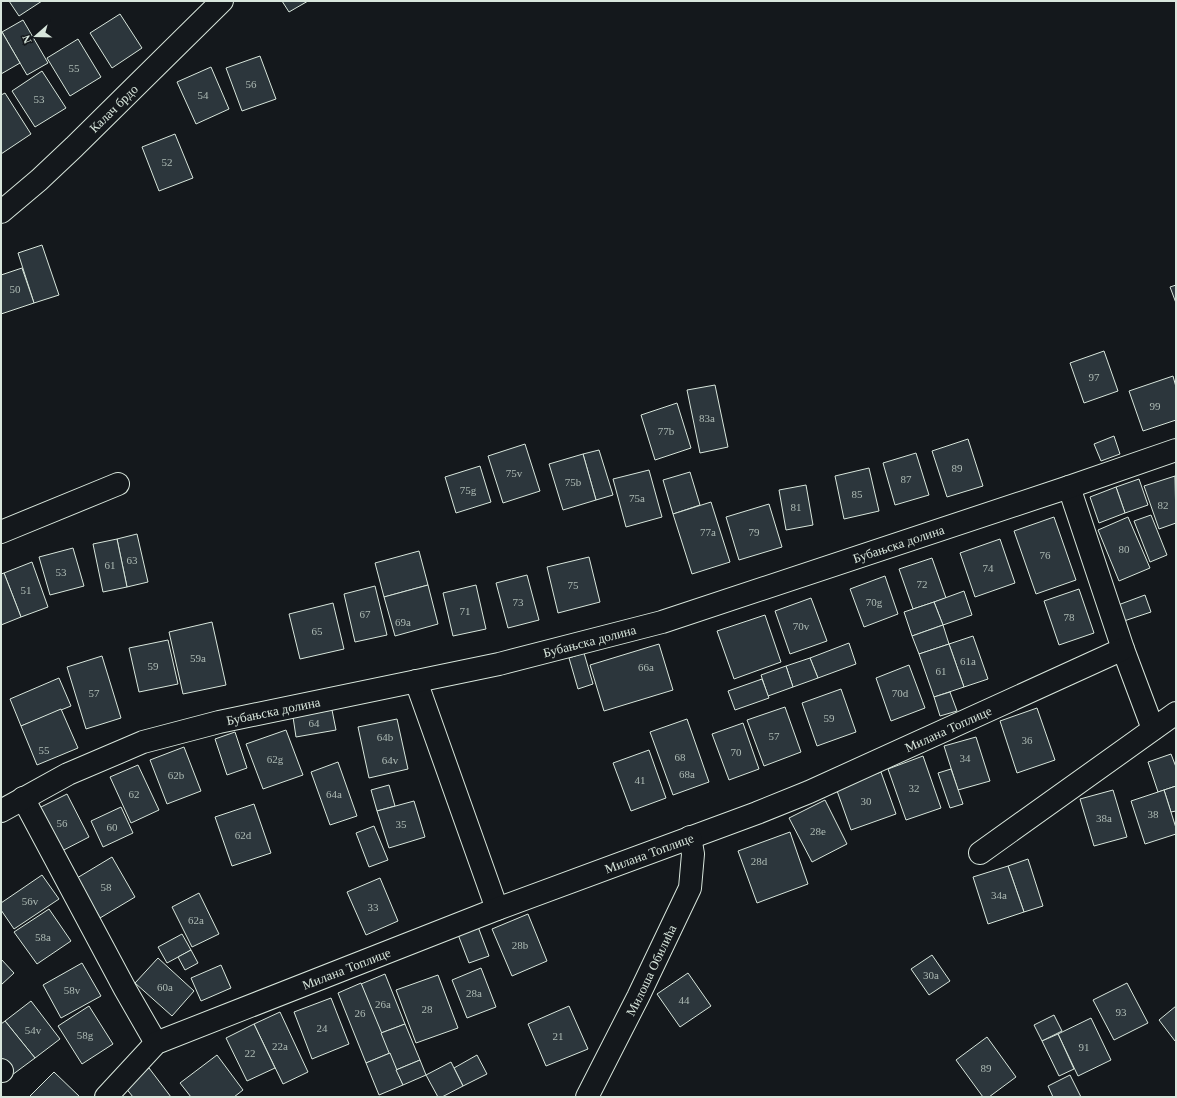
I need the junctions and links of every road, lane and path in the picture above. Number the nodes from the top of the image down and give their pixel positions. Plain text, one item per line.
1 (222, 1) edge
2 (1, 212) edge
3 (1176, 450) edge
4 (118, 484) dead end
5 (1069, 487) junction
6 (1, 532) edge
7 (1123, 649) junction
8 (416, 681) junction
9 (1176, 713) edge
10 (1153, 729) junction
11 (23, 798) junction
12 (1, 810) edge
13 (690, 837) junction
14 (980, 853) dead end
15 (497, 909) junction
16 (156, 1042) junction
17 (106, 1097) edge
18 (587, 1097) edge

1 - 2 street, Калач брдо
3 - 5 street, Бубањска долина
4 - 6 street
5 - 7 street
5 - 8 street, Бубањска долина
7 - 10 street
7 - 13 street, Милана Топлице
8 - 11 street, Бубањска долина
8 - 15 street
9 - 10 street
10 - 14 street
11 - 12 street, Бубањска долина
11 - 16 street
13 - 15 street, Милана Топлице
13 - 18 street, Милоша Обилића
15 - 16 street, Милана Топлице
16 - 17 street, Милана Топлице

